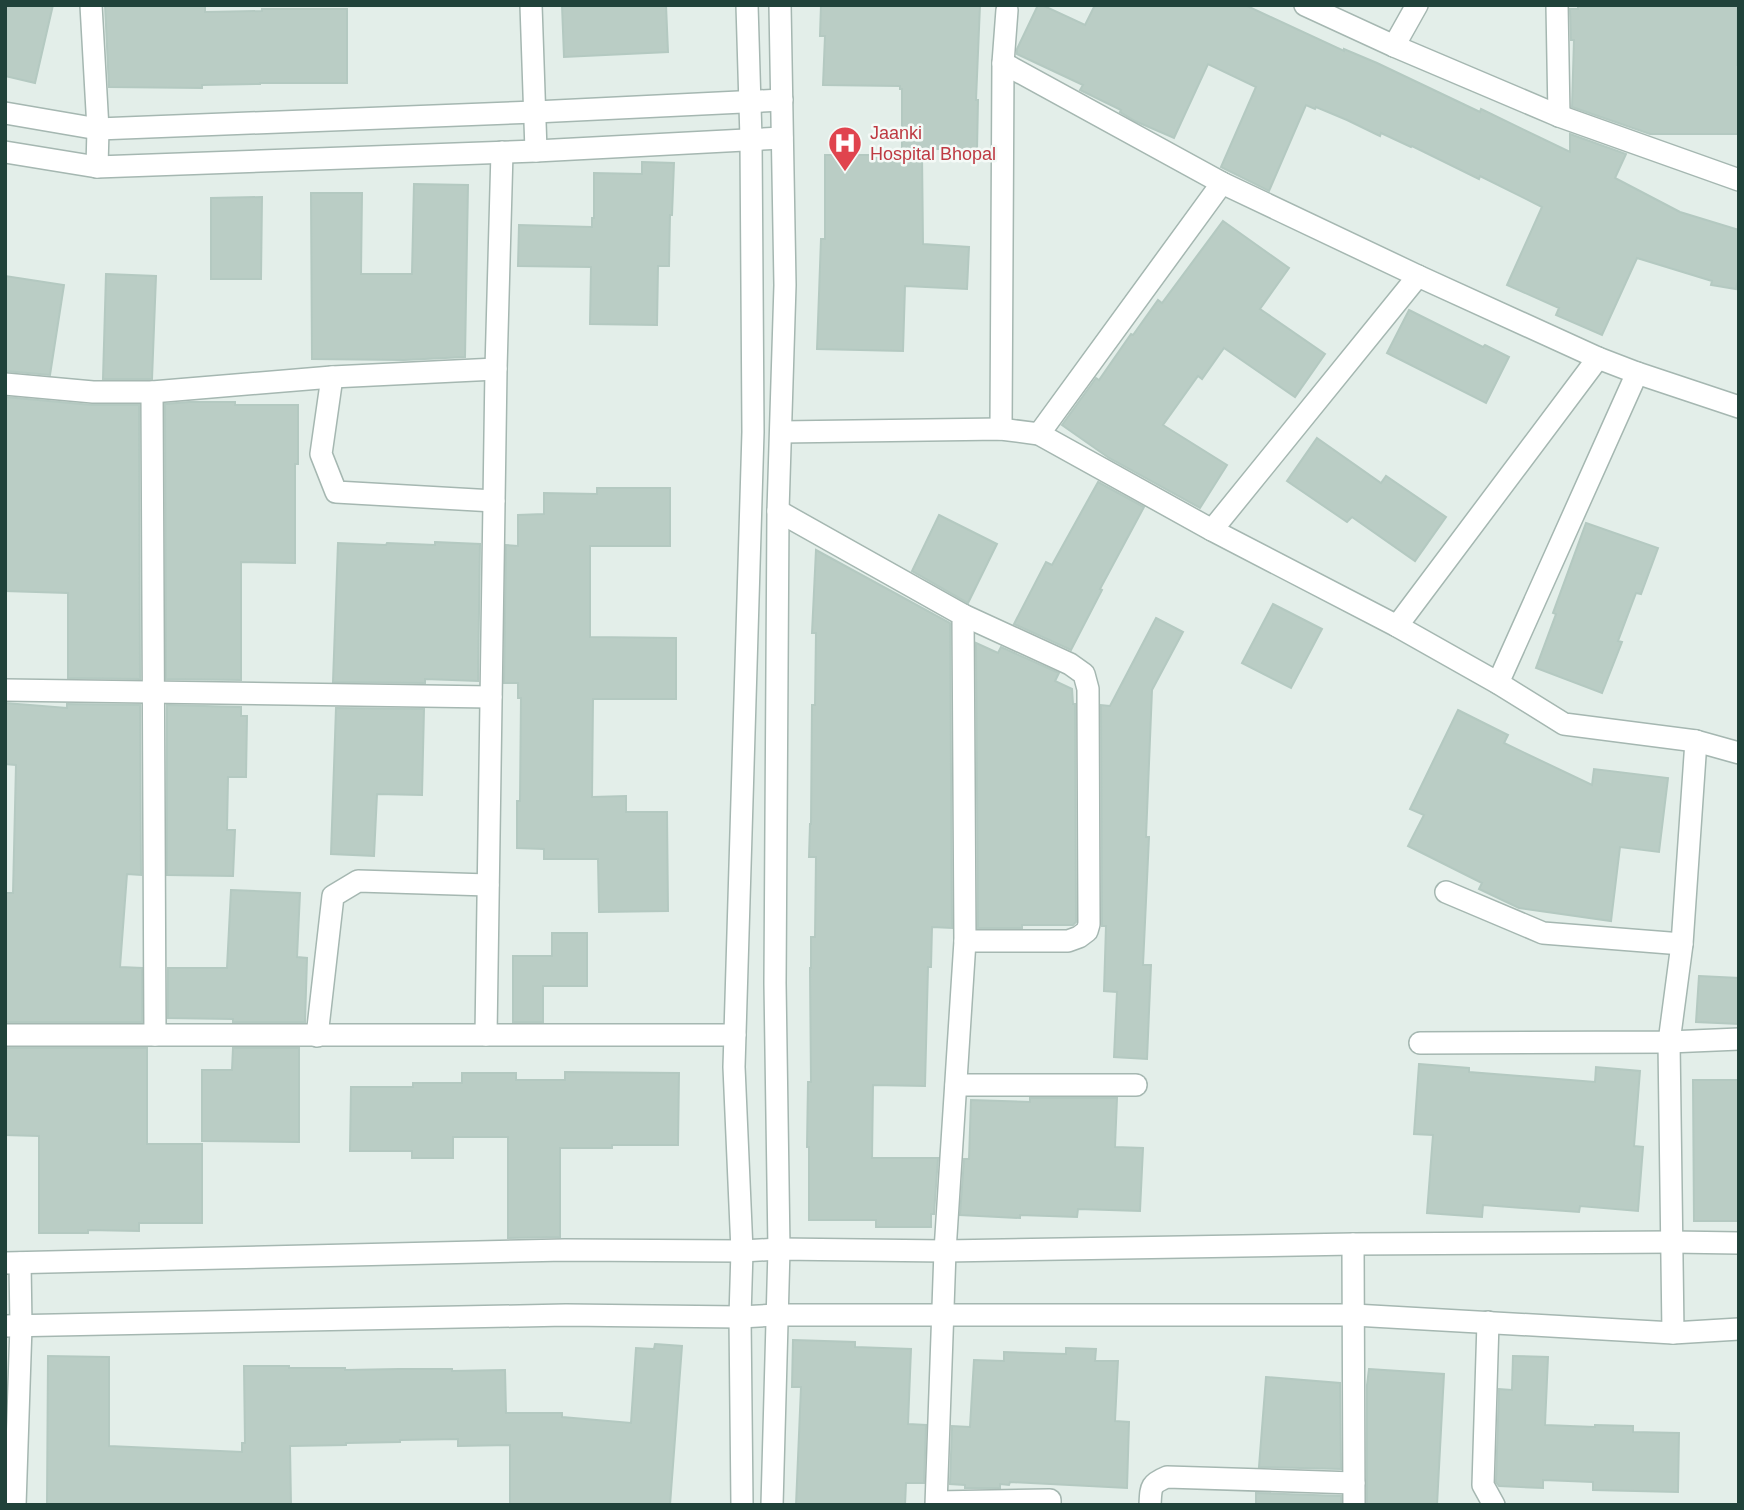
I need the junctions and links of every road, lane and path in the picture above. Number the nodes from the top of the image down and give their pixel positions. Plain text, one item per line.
1 (91, 5) edge
2 (531, 5) edge
3 (747, 5) edge
4 (780, 5) edge
5 (1305, 5) edge
6 (1417, 5) edge
7 (1557, 5) edge
8 (1007, 10) dead end
9 (1394, 47) junction
10 (1003, 63) junction
11 (782, 100) junction
12 (750, 102) junction
13 (535, 112) junction
14 (5, 113) edge
15 (1559, 116) junction
16 (97, 129) junction
17 (782, 138) junction
18 (751, 139) junction
19 (536, 151) junction
20 (5, 152) edge
21 (502, 152) junction
22 (97, 167) junction
23 (1739, 180) edge
24 (1222, 183) junction
25 (1418, 276) junction
26 (1598, 358) junction
27 (496, 369) junction
28 (1637, 373) junction
29 (332, 377) junction
30 (5, 384) edge
31 (152, 392) junction
32 (1739, 407) edge
33 (1001, 429) junction
34 (781, 432) junction
35 (1038, 434) junction
36 (494, 501) junction
37 (778, 511) junction
38 (1212, 530) junction
39 (964, 615) junction
40 (1397, 626) junction
41 (1498, 683) junction
42 (5, 690) edge
43 (154, 692) junction
44 (491, 696) junction
45 (1696, 741) junction
46 (1739, 753) edge
47 (488, 885) junction
48 (1446, 892) dead end
49 (965, 942) junction
50 (1682, 944) junction
51 (5, 1035) edge
52 (155, 1035) junction
53 (317, 1035) junction
54 (486, 1035) junction
55 (735, 1035) junction
56 (1739, 1039) edge
57 (1670, 1042) junction
58 (1420, 1043) dead end
59 (956, 1085) junction
60 (1136, 1085) dead end
61 (1672, 1242) junction
62 (1739, 1243) edge
63 (1353, 1244) junction
64 (779, 1249) junction
65 (742, 1251) junction
66 (945, 1251) junction
67 (13, 1263) edge
68 (777, 1315) junction
69 (1354, 1315) junction
70 (943, 1316) junction
71 (740, 1317) junction
72 (1488, 1322) junction
73 (13, 1326) edge
74 (1739, 1329) edge
75 (1673, 1332) junction
76 (1354, 1483) junction
77 (936, 1504) edge
78 (15, 1505) edge
79 (742, 1505) edge
80 (772, 1505) edge
81 (1050, 1505) edge
82 (1150, 1505) edge
83 (1354, 1505) edge
84 (1494, 1505) edge

1 - 16 street
2 - 13 street
3 - 12 street
4 - 11 street
5 - 9 street
6 - 9 street
7 - 15 street
8 - 10 street
9 - 15 street
10 - 24 street
10 - 33 street
11 - 12 street
11 - 17 street
12 - 13 street
12 - 18 street
13 - 16 street
13 - 19 street
14 - 16 street
15 - 23 street
16 - 22 street
17 - 18 street
17 - 34 street
18 - 19 street
18 - 55 street
19 - 21 street
20 - 22 street
21 - 22 street
21 - 27 street
24 - 25 street
24 - 35 street
25 - 26 street
25 - 38 street
26 - 28 street
26 - 40 street
27 - 29 street
27 - 36 street
28 - 32 street
28 - 41 street
29 - 31 street
29 - 36 street
30 - 31 street
31 - 43 street
33 - 34 street
33 - 35 street
34 - 37 street
35 - 38 street
36 - 44 street
37 - 39 street
37 - 64 street
38 - 40 street
39 - 49 street
39 - 49 street
40 - 41 street
41 - 45 street
42 - 43 street
43 - 44 street
43 - 52 street
44 - 47 street
45 - 46 street
45 - 50 street
47 - 53 street
47 - 54 street
48 - 50 street
49 - 59 street
50 - 57 street
51 - 52 street
52 - 53 street
53 - 54 street
54 - 55 street
55 - 65 street
56 - 57 street
57 - 58 street
57 - 61 street
59 - 60 street
59 - 66 street
61 - 62 street
61 - 63 street
61 - 75 street
63 - 66 street
63 - 69 street
64 - 65 street
64 - 66 street
64 - 68 street
65 - 67 street
65 - 71 street
66 - 70 street
67 - 73 street
68 - 70 street
68 - 71 street
68 - 80 street
69 - 70 street
69 - 72 street
69 - 76 street
70 - 77 street
71 - 73 street
71 - 79 street
72 - 75 street
72 - 84 street
73 - 78 street
74 - 75 street
76 - 82 street
76 - 83 street
77 - 81 street

